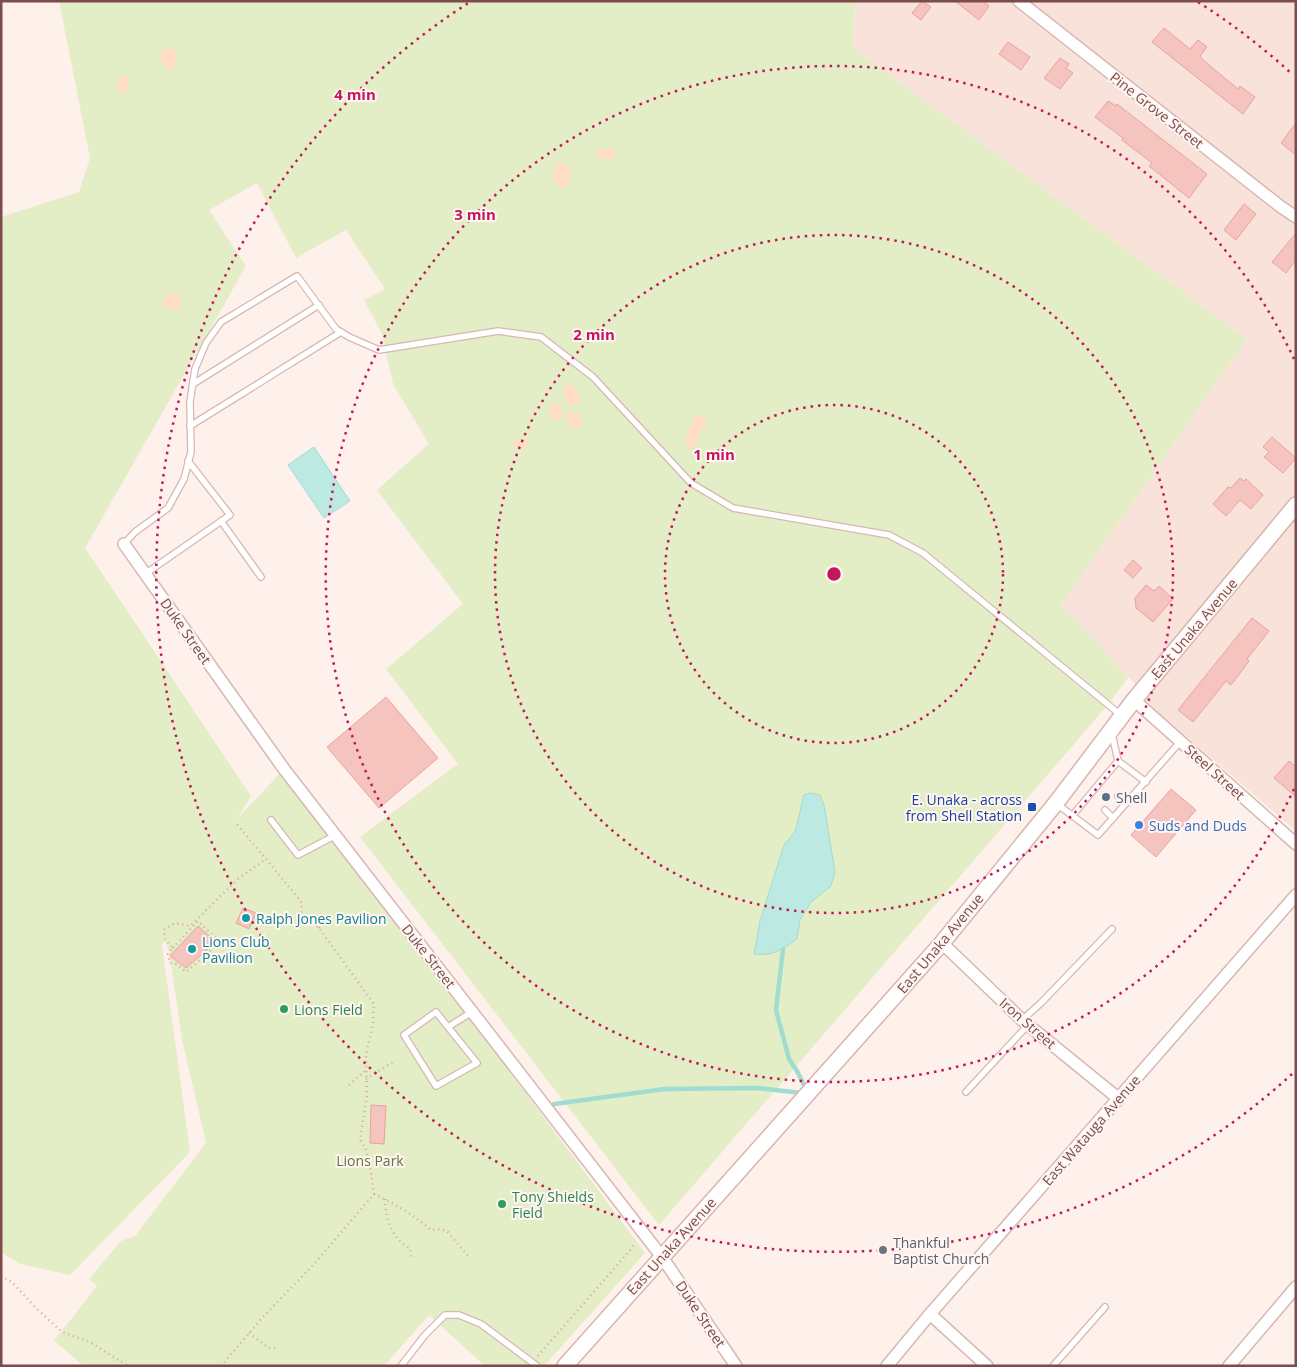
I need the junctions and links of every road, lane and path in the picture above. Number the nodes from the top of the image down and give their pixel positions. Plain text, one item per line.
1 (1019, 1) edge
2 (1296, 217) edge
3 (319, 305) junction
4 (341, 332) junction
5 (193, 384) junction
6 (190, 426) junction
7 (188, 461) junction
8 (1296, 505) edge
9 (221, 521) junction
10 (124, 544) joint
11 (146, 574) junction
12 (261, 577) dead end
13 (1134, 700) junction
14 (1122, 716) junction
15 (1111, 730) junction
16 (1180, 742) junction
17 (1118, 761) junction
18 (1101, 780) junction
19 (1146, 782) junction
20 (1106, 785) dead end
21 (1118, 796) dead end
22 (1056, 803) junction
23 (1126, 803) junction
24 (1105, 810) dead end
25 (1072, 816) junction
26 (1113, 818) junction
27 (271, 820) dead end
28 (235, 822) dead end
29 (336, 836) junction
30 (1296, 844) edge
31 (266, 859) junction
32 (1296, 895) edge
33 (320, 913) dead end
34 (319, 928) junction
35 (1112, 929) dead end
36 (942, 943) junction
37 (173, 948) junction
38 (472, 1012) junction
39 (1025, 1022) junction
40 (448, 1027) junction
41 (393, 1062) dead end
42 (366, 1070) junction
43 (366, 1079) junction
44 (349, 1084) dead end
45 (966, 1092) dead end
46 (1119, 1099) junction
47 (374, 1194) junction
48 (385, 1199) junction
49 (636, 1241) dead end
50 (468, 1256) dead end
51 (411, 1257) dead end
52 (662, 1258) junction
53 (1, 1276) edge
54 (1296, 1286) edge
55 (1105, 1307) dead end
56 (930, 1314) junction
57 (249, 1333) junction
58 (276, 1348) dead end
59 (535, 1364) edge
60 (128, 1366) edge
61 (221, 1366) edge
62 (401, 1366) edge
63 (565, 1366) edge
64 (736, 1366) edge
65 (887, 1366) edge
66 (987, 1366) edge
67 (1053, 1366) edge
68 (1229, 1366) edge

1 - 2 street, Pine Grove Street
3 - 4 lane
3 - 5 lane
3 - 5 lane
4 - 6 lane
4 - 14 lane
5 - 6 lane
6 - 7 lane
7 - 9 lane
7 - 10 lane
8 - 13 main road, East Unaka Avenue
9 - 11 lane
9 - 12 lane
10 - 11 street, Duke Street
11 - 29 street, Duke Street
13 - 14 main road, East Unaka Avenue
13 - 16 street, Steel Street
14 - 15 main road, East Unaka Avenue
15 - 17 lane
15 - 22 main road, East Unaka Avenue
16 - 19 lane
16 - 30 street, Steel Street
17 - 18 lane
17 - 19 lane
18 - 20 lane
18 - 25 lane
19 - 23 lane
21 - 23 lane
22 - 25 lane
22 - 36 main road, East Unaka Avenue
23 - 26 lane
24 - 26 lane
25 - 26 lane
27 - 29 lane
28 - 31 path
29 - 38 street, Duke Street
31 - 34 path
31 - 37 path
32 - 46 street, East Watauga Avenue
33 - 34 path
34 - 42 path
35 - 39 lane
36 - 39 street, Iron Street
36 - 52 main road, East Unaka Avenue
37 - 37 path
38 - 40 lane
38 - 52 street, Duke Street
39 - 45 lane
39 - 46 street, Iron Street
40 - 40 lane
41 - 43 path
42 - 43 path
42 - 44 path
43 - 47 path
46 - 56 street, East Watauga Avenue
47 - 48 path
47 - 57 path
48 - 50 path
48 - 51 path
49 - 59 path
52 - 63 main road, East Unaka Avenue
52 - 64 street, Duke Street
53 - 60 path
54 - 68 street
55 - 67 lane
56 - 65 street, East Watauga Avenue
56 - 66 street
57 - 58 path
57 - 61 path
59 - 62 lane

